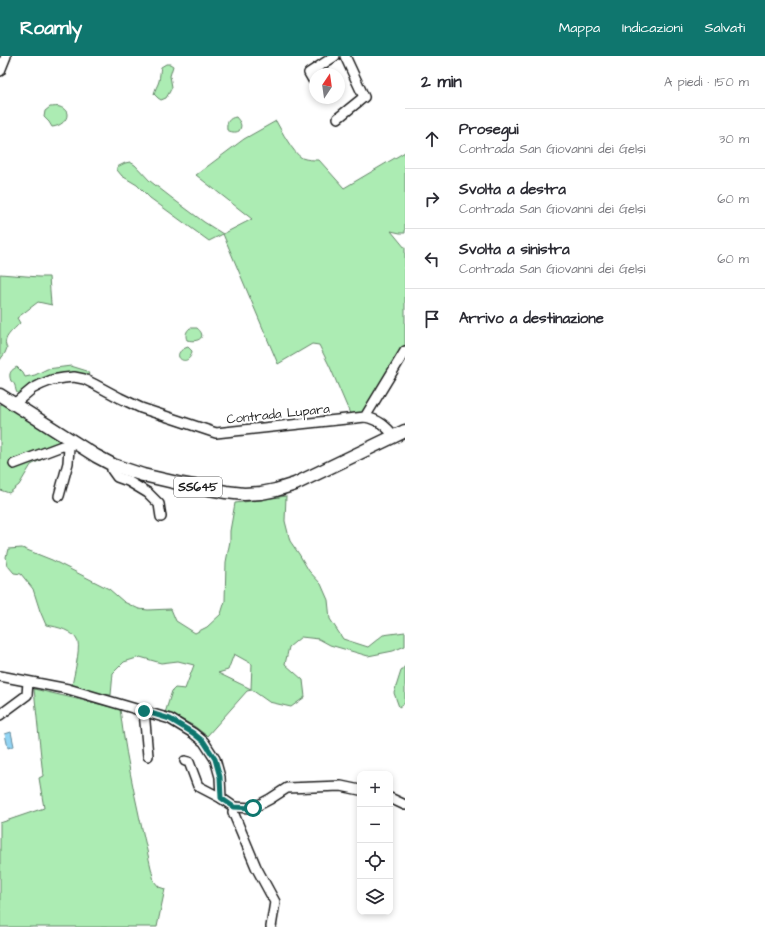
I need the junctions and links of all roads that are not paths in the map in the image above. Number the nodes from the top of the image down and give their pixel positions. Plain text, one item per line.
1 (6, 56) edge
2 (335, 56) edge
3 (345, 56) edge
4 (317, 68) edge
5 (0, 71) edge
6 (338, 118) dead end
7 (405, 351) edge
8 (0, 395) edge
9 (14, 404) junction
10 (365, 417) junction
11 (400, 434) edge
12 (70, 444) junction
13 (14, 464) dead end
14 (113, 465) junction
15 (59, 496) dead end
16 (161, 516) dead end
17 (0, 676) edge
18 (28, 682) junction
19 (144, 711) junction
20 (0, 716) edge
21 (148, 756) dead end
22 (185, 761) dead end
23 (357, 789) edge
24 (221, 798) junction
25 (393, 799) edge
26 (405, 805) edge
27 (234, 807) junction
28 (270, 927) edge

1 - 5 street
2 - 4 street
3 - 6 street
7 - 10 street
8 - 9 main road, SS645
9 - 10 street, Contrada Lupara
9 - 12 main road, SS645
10 - 11 street
11 - 14 main road, SS645
12 - 13 street
12 - 14 main road, SS645
12 - 15 street
14 - 16 street
17 - 18 street
18 - 19 street
18 - 20 street
19 - 21 street
19 - 24 street
22 - 24 street
23 - 27 street
24 - 27 street
25 - 26 street
27 - 28 street

